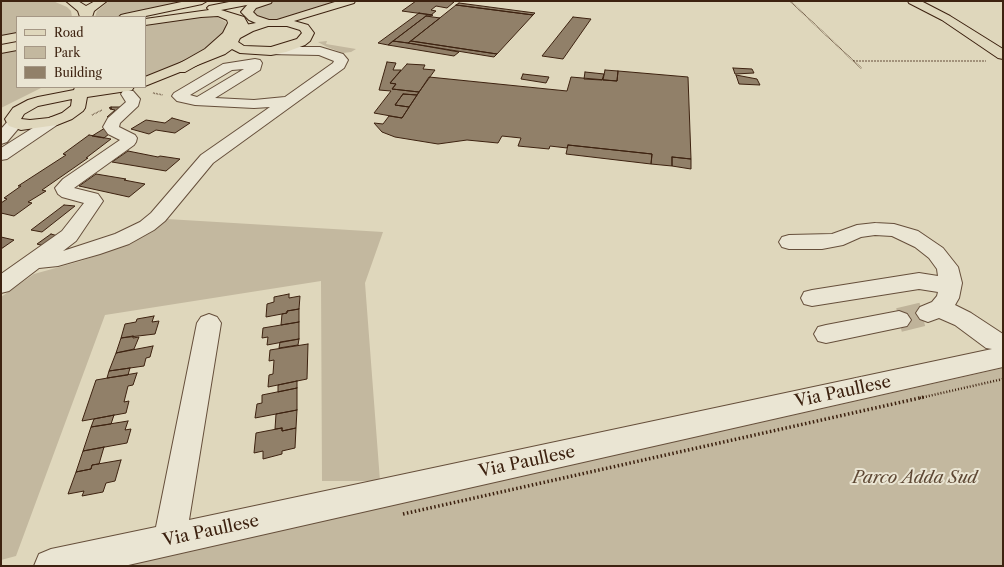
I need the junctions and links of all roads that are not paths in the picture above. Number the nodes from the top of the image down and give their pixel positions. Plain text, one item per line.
1 (70, 1) edge
2 (102, 1) edge
3 (202, 1) edge
4 (234, 1) edge
5 (252, 1) edge
6 (267, 1) edge
7 (351, 1) edge
8 (914, 1) edge
9 (205, 14) junction
10 (86, 16) edge
11 (86, 16) edge
12 (130, 16) edge
13 (146, 17) edge
14 (146, 22) edge
15 (146, 22) edge
16 (272, 23) junction
17 (242, 31) junction
18 (305, 32) junction
19 (16, 38) edge
20 (16, 41) edge
21 (1, 43) edge
22 (232, 43) junction
23 (16, 46) edge
24 (293, 46) joint
25 (276, 50) junction
26 (1003, 55) edge
27 (256, 57) junction
28 (318, 58) junction
29 (213, 63) junction
30 (180, 69) junction
31 (146, 82) edge
32 (146, 87) edge
33 (143, 88) edge
34 (58, 92) edge
35 (129, 93) edge
36 (80, 97) edge
37 (279, 98) junction
38 (200, 101) junction
39 (52, 122) junction
40 (15, 123) junction
41 (1, 139) edge
42 (1, 155) edge
43 (789, 242) dead end
44 (32, 262) junction
45 (1, 285) edge
46 (950, 286) junction
47 (812, 298) dead end
48 (899, 320) tunnel mouth
49 (209, 323) dead end
50 (826, 334) dead end
51 (999, 349) edge
52 (170, 540) junction
53 (51, 566) edge

1 - 10 main road
2 - 11 main road
3 - 12 main road
4 - 13 main road
5 - 14 main road
6 - 16 main road
7 - 16 main road
7 - 18 main road
8 - 26 main road
9 - 15 main road
9 - 17 main road
9 - 30 main road
16 - 17 main road
16 - 18 main road
17 - 22 main road
18 - 24 main road
18 - 28 street
19 - 21 main road
20 - 21 main road
21 - 23 main road
22 - 27 main road
22 - 30 main road
24 - 25 street
25 - 27 main road
25 - 28 street
25 - 29 street
27 - 28 street
27 - 29 main road
27 - 38 street
27 - 38 street
28 - 37 street
29 - 32 main road
30 - 31 main road
33 - 35 main road
34 - 36 main road
34 - 40 main road
35 - 36 main road
35 - 36 main road
35 - 44 street
36 - 39 main road
37 - 38 street
37 - 44 street
39 - 40 main road
39 - 42 street
40 - 41 street
43 - 46 street
44 - 45 street
46 - 47 street
46 - 51 street
48 - 50 street
49 - 52 street
51 - 52 street, Via Paullese
52 - 53 street, Via Paullese

